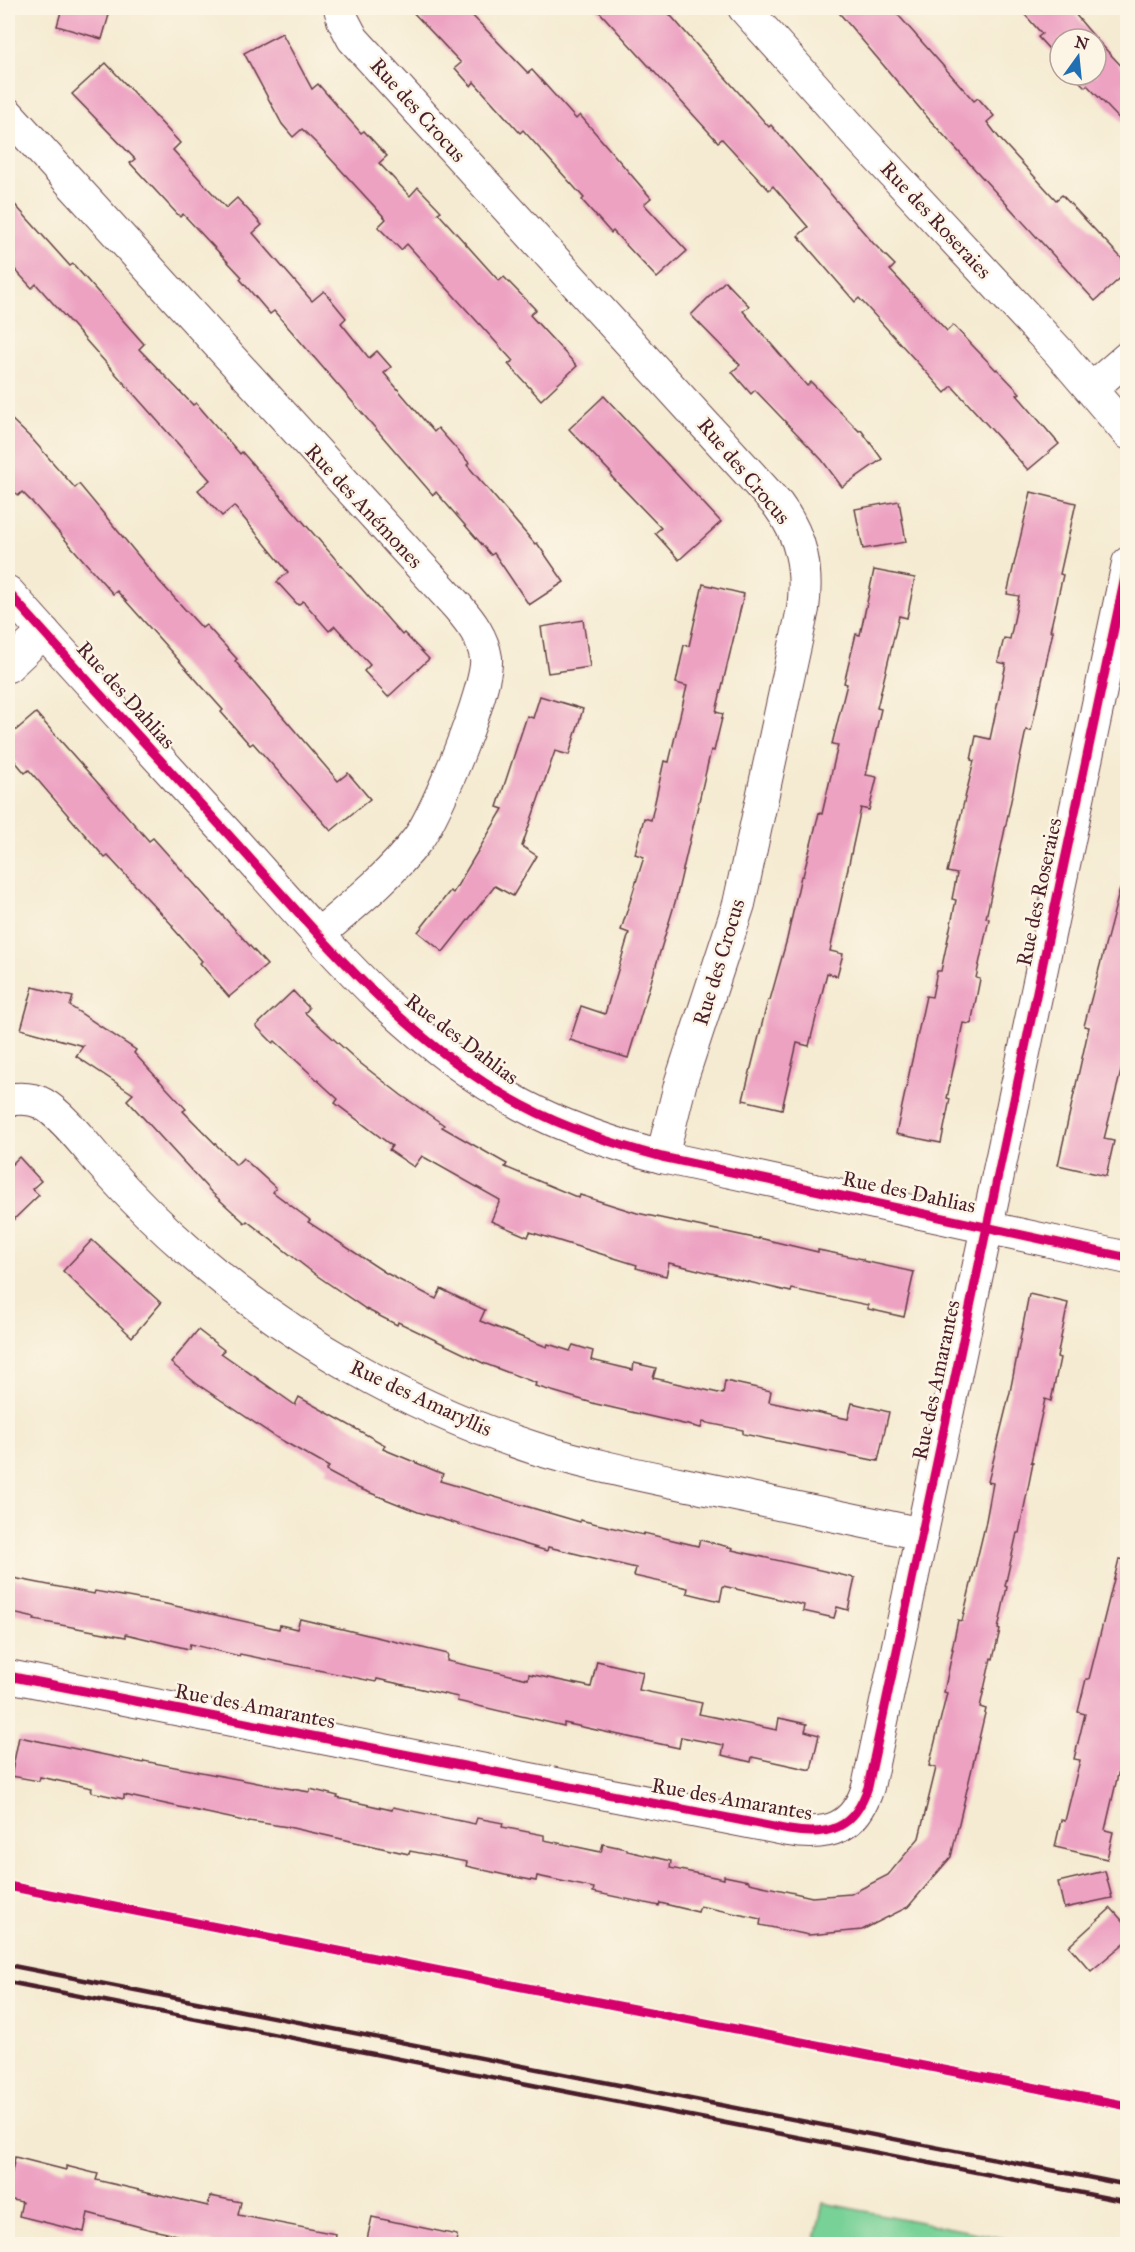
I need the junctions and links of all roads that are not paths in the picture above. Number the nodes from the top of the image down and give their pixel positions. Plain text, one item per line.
1 (340, 8) edge
2 (744, 8) edge
3 (8, 114) edge
4 (1128, 357) edge
5 (1091, 389) junction
6 (1128, 434) edge
7 (1128, 563) edge
8 (8, 592) edge
9 (44, 633) junction
10 (8, 666) edge
11 (319, 934) junction
12 (8, 1100) edge
13 (662, 1157) junction
14 (986, 1228) junction
15 (1128, 1258) edge
16 (922, 1534) junction
17 (8, 1676) edge

1 - 13 street, Rue des Crocus
2 - 5 street, Rue des Roseraies
3 - 11 street, Rue des Anémones
4 - 5 street
5 - 6 street, Rue des Roseraies
7 - 14 street, Rue des Roseraies
8 - 9 street, Rue des Dahlias
9 - 10 street
9 - 11 street, Rue des Dahlias
11 - 13 street, Rue des Dahlias
12 - 16 street, Rue des Amaryllis
13 - 14 street, Rue des Dahlias
14 - 15 street, Rue des Dahlias
14 - 16 street, Rue des Amarantes
16 - 17 street, Rue des Amarantes

